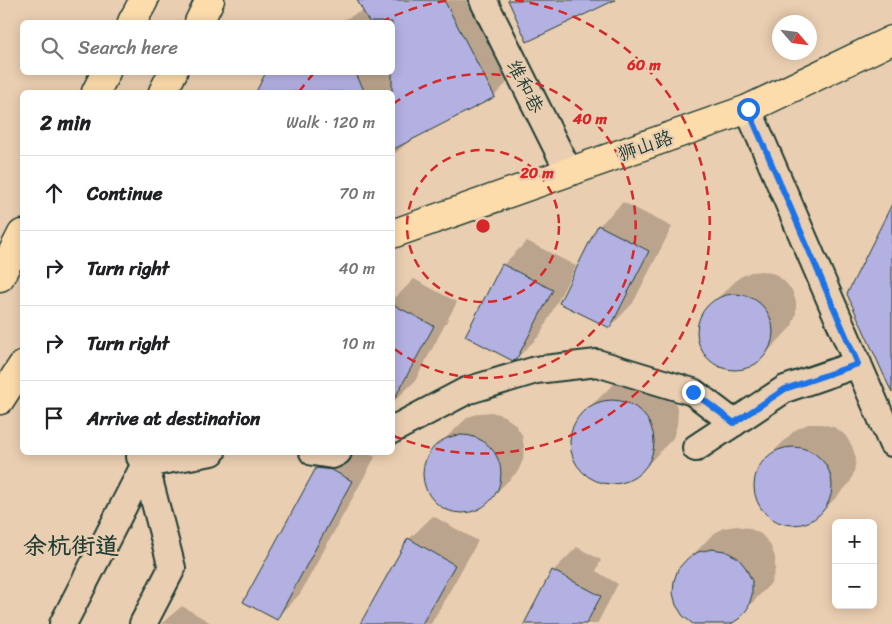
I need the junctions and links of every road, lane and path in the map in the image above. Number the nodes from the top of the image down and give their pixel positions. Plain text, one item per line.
1 (144, 0) edge
2 (210, 0) edge
3 (483, 0) edge
4 (133, 20) edge
5 (199, 20) edge
6 (892, 40) edge
7 (104, 75) edge
8 (172, 75) edge
9 (97, 90) edge
10 (164, 90) edge
11 (748, 109) junction
12 (569, 172) junction
13 (395, 233) edge
14 (20, 238) edge
15 (0, 277) edge
16 (858, 364) junction
17 (20, 366) edge
18 (20, 368) edge
19 (0, 372) edge
20 (0, 400) edge
21 (734, 423) junction
22 (395, 428) edge
23 (892, 443) edge
24 (696, 448) dead end
25 (176, 455) edge
26 (141, 458) edge
27 (63, 624) edge
28 (143, 624) edge

1 - 4 main road
2 - 5 main road
3 - 12 street, 维和巷
6 - 11 main road, 狮山路
7 - 9 main road
8 - 10 main road
11 - 12 main road, 狮山路
11 - 16 street
12 - 13 main road, 狮山路
14 - 15 main road
16 - 21 street
16 - 23 street
17 - 19 main road
18 - 20 main road
21 - 22 street
21 - 24 street
25 - 26 street
26 - 27 street
26 - 28 street

